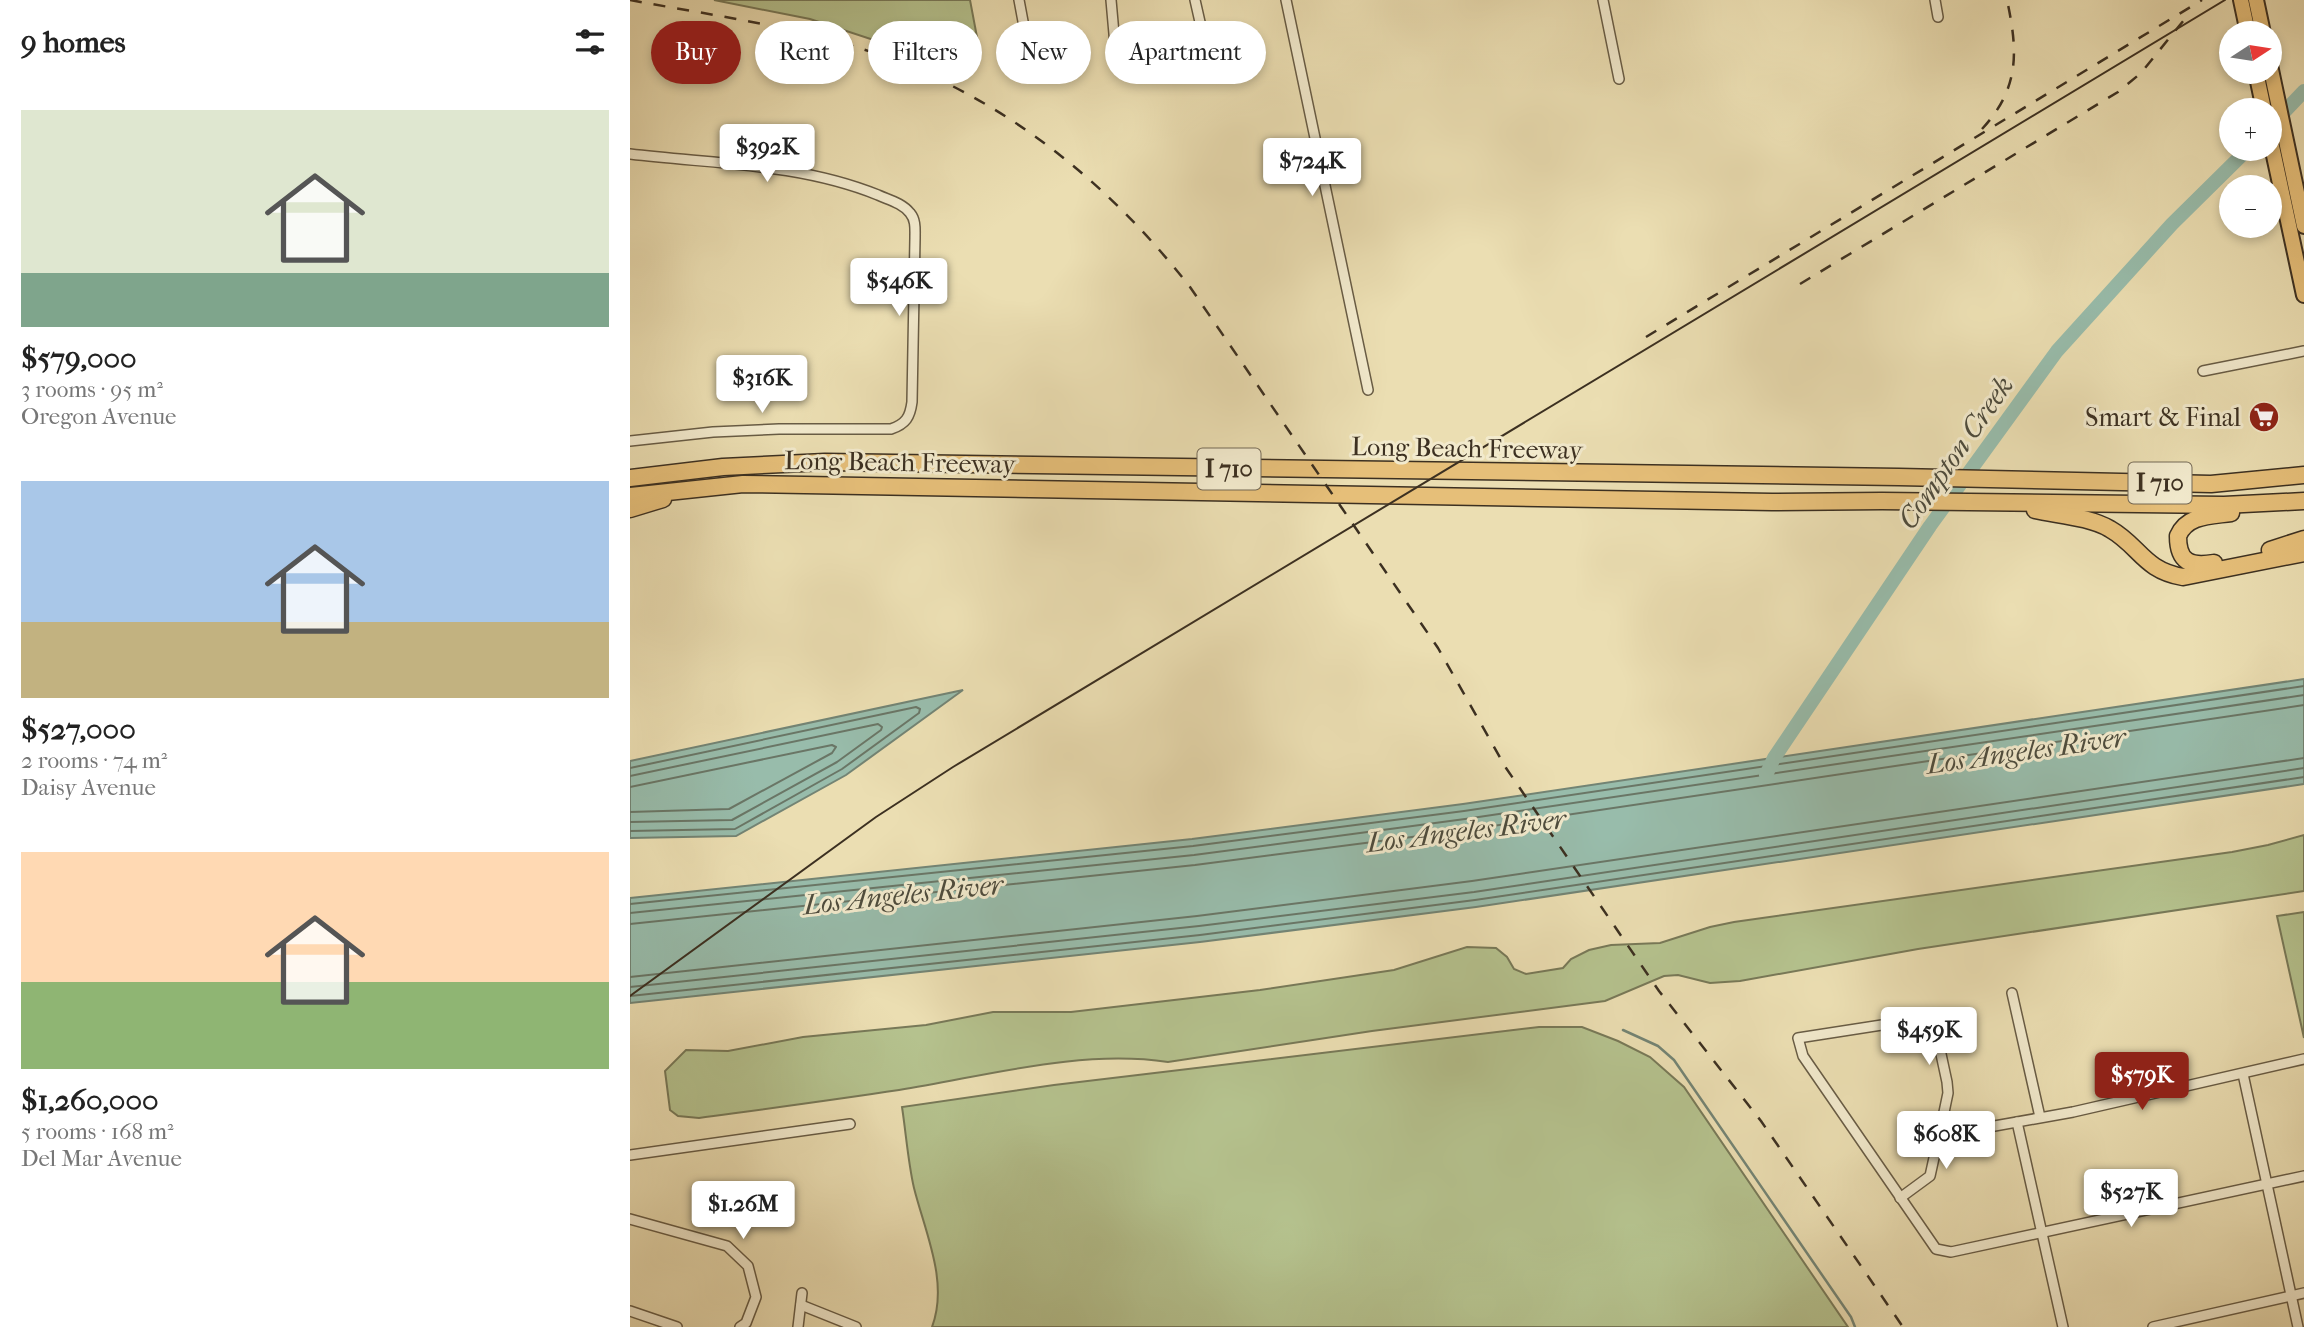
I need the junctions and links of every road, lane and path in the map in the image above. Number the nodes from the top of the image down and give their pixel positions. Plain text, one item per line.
1 (1019, 0) edge
2 (1111, 0) edge
3 (1195, 0) edge
4 (1286, 0) edge
5 (1603, 0) edge
6 (1935, 0) edge
7 (2241, 0) edge
8 (2256, 0) edge
9 (1938, 17) dead end
10 (1023, 21) edge
11 (1113, 21) edge
12 (1200, 21) edge
13 (2245, 21) edge
14 (2260, 21) edge
15 (1619, 79) dead end
16 (2268, 84) edge
17 (630, 154) edge
18 (2275, 161) edge
19 (2304, 226) edge
20 (2304, 295) edge
21 (2304, 351) edge
22 (2203, 371) dead end
23 (1367, 390) dead end
24 (630, 442) edge
25 (2304, 475) edge
26 (630, 478) edge
27 (709, 486) junction
28 (630, 496) edge
29 (2298, 502) edge
30 (2005, 503) junction
31 (630, 509) edge
32 (2304, 540) edge
33 (2304, 553) edge
34 (2012, 993) dead end
35 (2304, 1059) edge
36 (2242, 1074) junction
37 (1943, 1116) junction
38 (2040, 1117) junction
39 (2017, 1122) junction
40 (850, 1124) dead end
41 (630, 1155) edge
42 (2304, 1176) edge
43 (2266, 1185) junction
44 (1900, 1198) junction
45 (630, 1219) edge
46 (2042, 1233) junction
47 (802, 1293) dead end
48 (2304, 1293) edge
49 (2291, 1296) junction
50 (801, 1305) junction
51 (630, 1311) edge
52 (2179, 1324) edge
53 (677, 1327) edge
54 (740, 1327) edge
55 (798, 1327) edge
56 (856, 1327) edge
57 (2063, 1327) edge
58 (2152, 1327) edge
59 (2298, 1327) edge

1 - 10 street
2 - 11 street
3 - 12 street
4 - 23 street
5 - 15 street
6 - 9 street
7 - 13 main road
8 - 14 main road
16 - 19 main road
17 - 24 street
18 - 20 main road
21 - 22 street
25 - 26 highway, Long Beach Freeway / I 710
27 - 28 highway, Long Beach Freeway / I 710
27 - 30 highway, Long Beach Freeway / I 710
27 - 31 highway
29 - 30 highway, Long Beach Freeway / I 710
29 - 32 highway
30 - 33 highway
34 - 38 street
35 - 36 street
36 - 38 street
36 - 43 street
37 - 39 street
37 - 44 street
37 - 44 street
38 - 39 street
39 - 46 street
40 - 41 street
42 - 43 street
43 - 46 street
43 - 49 street
44 - 46 street
45 - 54 street
46 - 57 street
47 - 50 street
48 - 49 street
49 - 52 street
49 - 59 street
50 - 55 street
50 - 56 street
51 - 53 street
52 - 58 street

